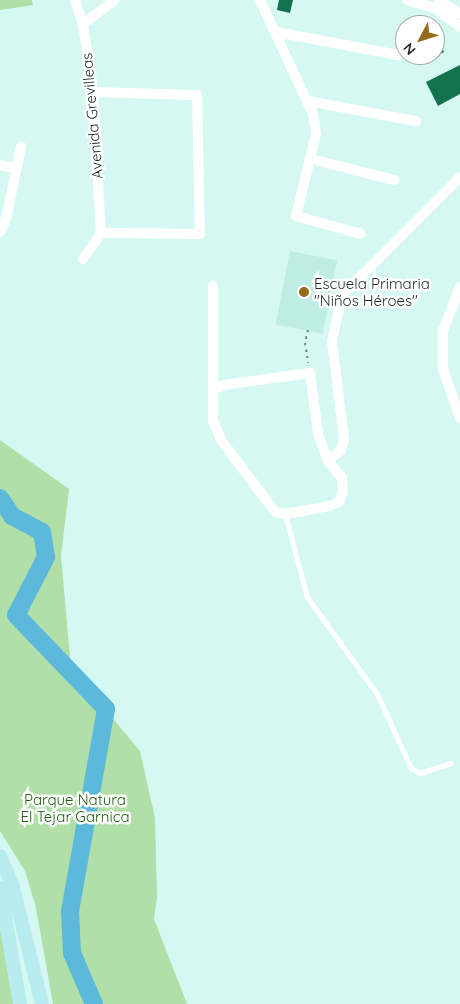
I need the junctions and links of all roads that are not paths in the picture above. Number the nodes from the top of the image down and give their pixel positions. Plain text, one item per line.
1 (75, 0) edge
2 (115, 0) edge
3 (260, 0) edge
4 (407, 0) edge
5 (439, 0) edge
6 (451, 7) edge
7 (460, 14) edge
8 (83, 24) junction
9 (460, 27) edge
10 (276, 32) junction
11 (395, 54) edge
12 (93, 92) junction
13 (308, 100) junction
14 (416, 121) dead end
15 (21, 147) dead end
16 (311, 159) junction
17 (0, 164) edge
18 (17, 169) junction
19 (460, 177) edge
20 (394, 180) dead end
21 (0, 232) edge
22 (101, 233) junction
23 (361, 234) dead end
24 (82, 259) dead end
25 (213, 286) dead end
26 (460, 287) edge
27 (215, 389) junction
28 (460, 418) edge
29 (328, 460) junction
30 (285, 514) junction
31 (450, 763) dead end
32 (0, 856) edge
33 (0, 888) edge
34 (20, 1004) edge
35 (42, 1004) edge

1 - 8 street, Avenida Grevilleas
2 - 8 street
3 - 10 street
4 - 6 street
5 - 6 street
6 - 7 street
6 - 9 street
8 - 12 street, Avenida Grevilleas
10 - 11 street
10 - 13 street
12 - 22 street, Avenida Grevilleas
12 - 22 street
13 - 14 street
13 - 16 street
15 - 18 street
16 - 20 street
16 - 23 street
17 - 18 street
18 - 21 street
19 - 29 street
22 - 24 street
25 - 27 street
26 - 28 street
27 - 29 street
27 - 30 street
29 - 30 street
30 - 31 lane
32 - 35 main road
33 - 34 main road

